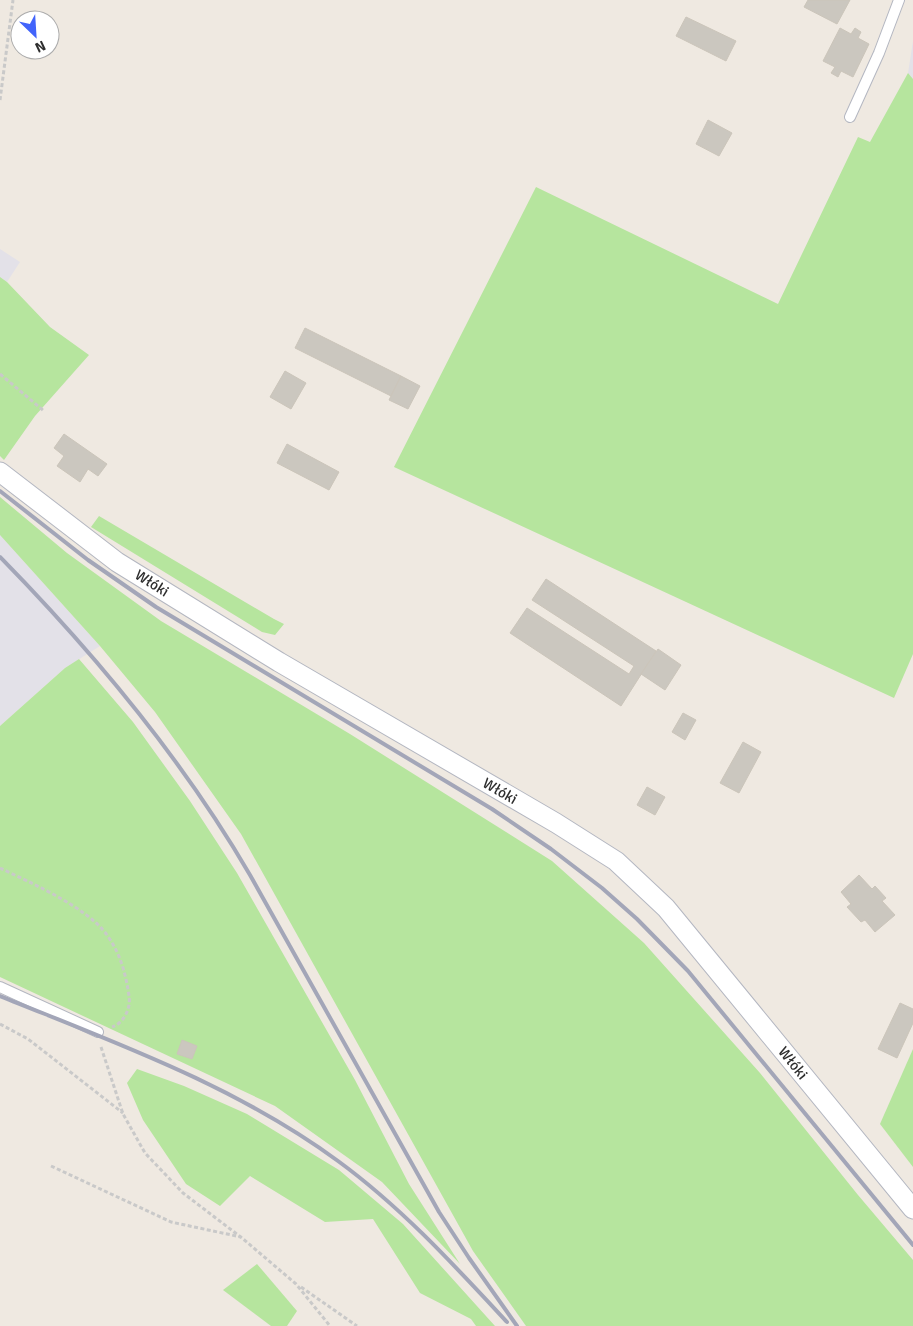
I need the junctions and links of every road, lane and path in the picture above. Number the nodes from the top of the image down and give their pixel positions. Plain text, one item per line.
1 (13, 0) edge
2 (899, 0) edge
3 (0, 100) edge
4 (850, 117) dead end
5 (0, 374) edge
6 (44, 411) dead end
7 (0, 472) edge
8 (0, 868) edge
9 (0, 987) edge
10 (0, 1024) edge
11 (98, 1032) junction
12 (123, 1114) junction
13 (51, 1166) dead end
14 (913, 1209) edge
15 (242, 1238) junction
16 (296, 1284) junction
17 (330, 1326) edge
18 (357, 1326) edge

1 - 3 path
2 - 4 lane
5 - 6 path
7 - 14 street, Włóki
8 - 11 path
9 - 11 lane
10 - 12 path
11 - 12 path
12 - 15 path
13 - 15 path
15 - 16 path
16 - 17 path
16 - 18 path

